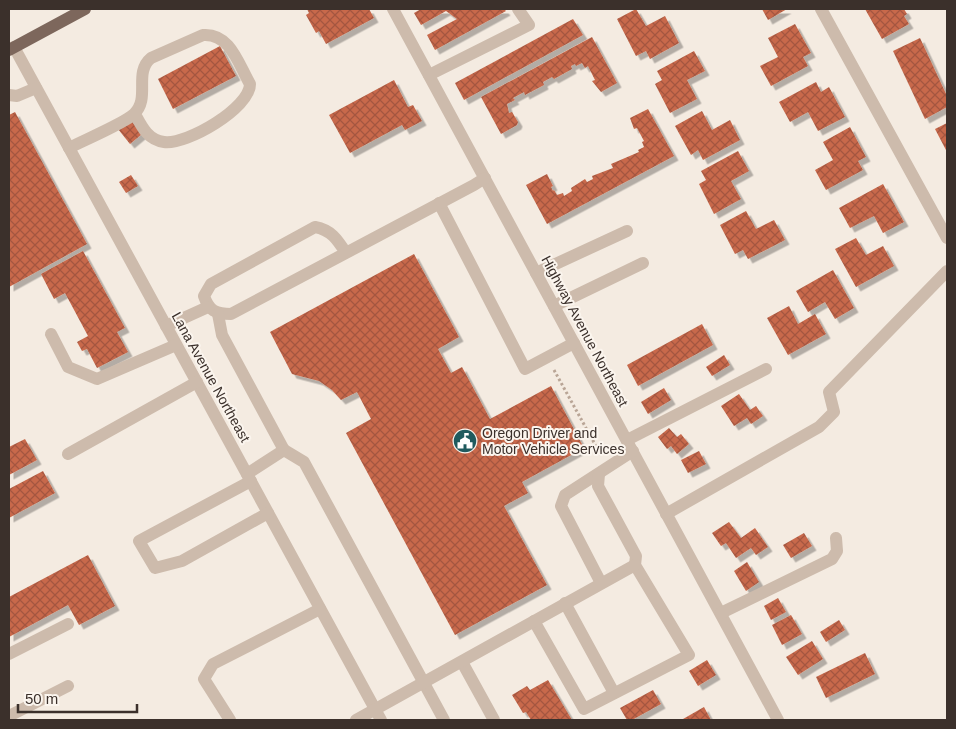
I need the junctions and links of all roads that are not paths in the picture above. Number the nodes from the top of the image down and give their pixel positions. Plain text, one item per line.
1 (85, 9) edge
2 (394, 9) edge
3 (518, 9) edge
4 (821, 9) edge
5 (11, 48) edge
6 (429, 75) junction
7 (36, 88) junction
8 (9, 95) edge
9 (134, 114) junction
10 (69, 148) junction
11 (485, 178) junction
12 (439, 203) junction
13 (627, 231) dead end
14 (947, 238) edge
15 (346, 253) junction
16 (643, 263) dead end
17 (947, 271) edge
18 (536, 273) junction
19 (554, 306) junction
20 (213, 310) junction
21 (166, 326) junction
22 (51, 334) dead end
23 (574, 343) junction
24 (176, 345) junction
25 (766, 369) dead end
26 (196, 382) junction
27 (630, 445) junction
28 (284, 450) junction
29 (68, 454) dead end
30 (599, 474) junction
31 (249, 478) junction
32 (268, 513) junction
33 (666, 514) junction
34 (836, 538) dead end
35 (635, 565) junction
36 (601, 583) junction
37 (565, 603) junction
38 (320, 609) junction
39 (721, 613) junction
40 (534, 621) junction
41 (68, 624) dead end
42 (9, 654) edge
43 (462, 662) junction
44 (424, 683) junction
45 (68, 686) dead end
46 (614, 693) junction
47 (378, 715) edge
48 (9, 716) edge
49 (230, 720) edge
50 (356, 720) edge
51 (444, 720) edge
52 (494, 720) edge
53 (778, 720) edge

1 - 5 main road
2 - 6 street, Highway Avenue Northeast
3 - 6 street
4 - 14 street
5 - 7 street, Lana Avenue Northeast
6 - 11 street, Highway Avenue Northeast
7 - 8 street
7 - 10 street, Lana Avenue Northeast
9 - 9 street
9 - 10 street
10 - 21 street, Lana Avenue Northeast
11 - 12 street
11 - 18 street, Highway Avenue Northeast
12 - 15 street
12 - 23 street
13 - 18 street
15 - 20 street
15 - 20 street
16 - 19 street
17 - 33 street
18 - 19 street, Highway Avenue Northeast
19 - 23 street, Highway Avenue Northeast
20 - 21 street
20 - 28 street
21 - 24 street, Lana Avenue Northeast
22 - 24 street
23 - 27 street, Highway Avenue Northeast
24 - 26 street, Lana Avenue Northeast
25 - 27 street
26 - 29 street
26 - 31 street, Lana Avenue Northeast
27 - 30 street
27 - 33 street, Highway Avenue Northeast
28 - 31 street
28 - 44 street
30 - 35 street
30 - 36 street
31 - 32 street, Lana Avenue Northeast
31 - 32 street
32 - 38 street, Lana Avenue Northeast
33 - 39 street, Highway Avenue Northeast
34 - 39 street
35 - 36 street
35 - 46 street
36 - 37 street
37 - 40 street
37 - 46 street
38 - 47 street, Lana Avenue Northeast
38 - 49 street
39 - 53 street, Highway Avenue Northeast
40 - 43 street
40 - 46 street
41 - 42 street
43 - 44 street
43 - 52 street
44 - 47 street
44 - 51 street
45 - 48 street
47 - 50 street

